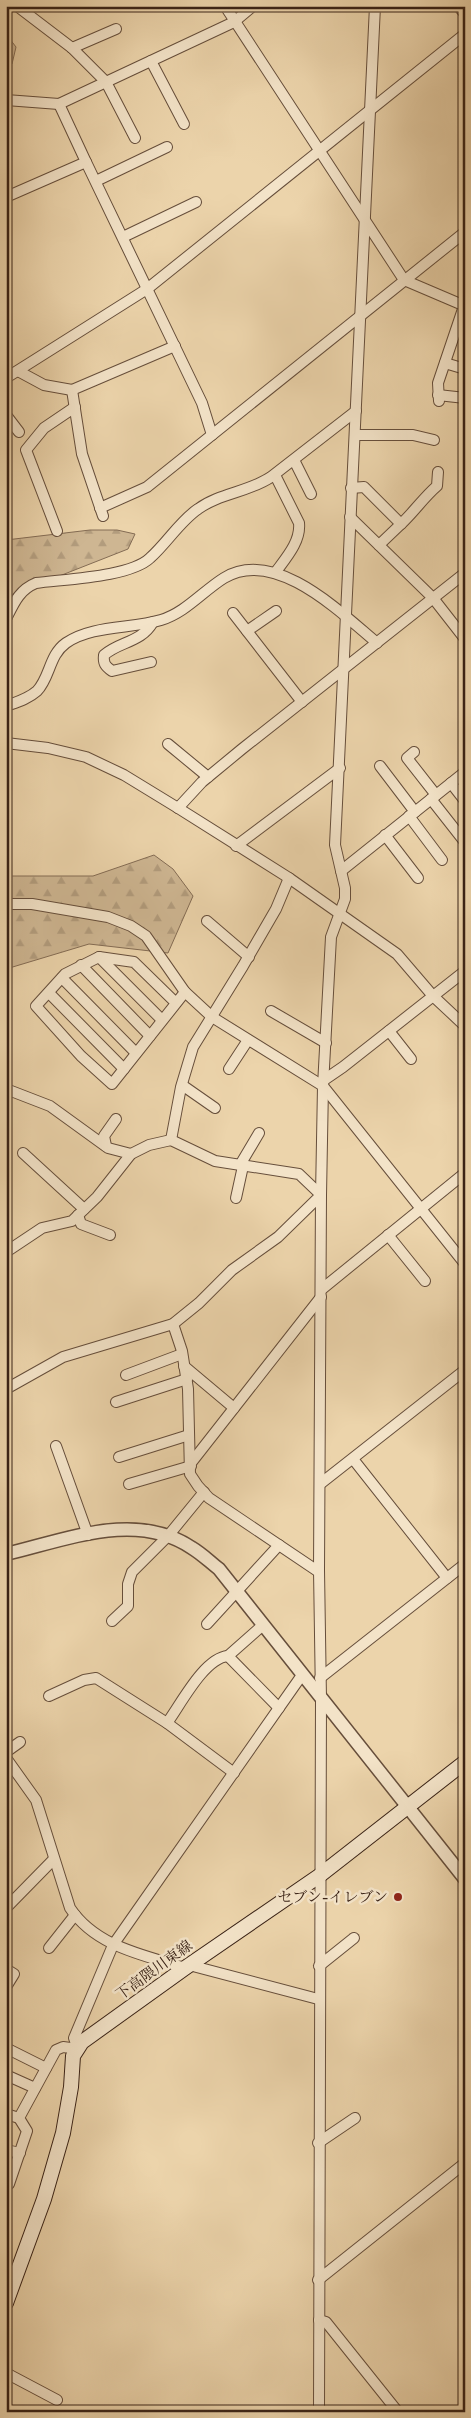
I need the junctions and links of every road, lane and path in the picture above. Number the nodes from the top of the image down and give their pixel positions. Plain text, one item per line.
1 (17, 6) edge
2 (225, 6) edge
3 (253, 6) edge
4 (375, 6) edge
5 (458, 6) edge
6 (465, 14) edge
7 (234, 22) junction
8 (116, 29) dead end
9 (465, 34) edge
10 (72, 48) junction
11 (151, 61) junction
12 (106, 82) junction
13 (6, 100) edge
14 (59, 104) junction
15 (371, 110) junction
16 (184, 124) dead end
17 (135, 138) dead end
18 (167, 147) dead end
19 (319, 150) junction
20 (86, 162) junction
21 (96, 181) junction
22 (6, 197) edge
23 (196, 202) dead end
24 (363, 218) junction
25 (465, 232) edge
26 (123, 237) junction
27 (404, 280) junction
28 (147, 289) junction
29 (465, 306) edge
30 (360, 318) junction
31 (175, 346) junction
32 (444, 363) junction
33 (465, 370) edge
34 (18, 371) junction
35 (6, 378) edge
36 (72, 390) junction
37 (465, 398) edge
38 (75, 407) junction
39 (356, 411) junction
40 (6, 415) edge
41 (19, 432) dead end
42 (212, 435) junction
43 (355, 435) junction
44 (434, 440) dead end
45 (294, 460) junction
46 (438, 472) dead end
47 (275, 475) junction
48 (352, 488) junction
49 (311, 494) dead end
50 (350, 517) junction
51 (401, 524) junction
52 (57, 531) dead end
53 (379, 545) junction
54 (465, 573) edge
55 (275, 574) junction
56 (433, 598) junction
57 (276, 611) dead end
58 (233, 613) dead end
59 (347, 618) junction
60 (6, 619) edge
61 (152, 622) junction
62 (247, 631) junction
63 (465, 639) edge
64 (377, 643) junction
65 (151, 662) dead end
66 (344, 669) junction
67 (302, 702) junction
68 (6, 706) edge
69 (6, 743) edge
70 (168, 744) dead end
71 (414, 752) dead end
72 (380, 766) dead end
73 (340, 768) junction
74 (465, 772) edge
75 (208, 777) junction
76 (451, 783) junction
77 (434, 797) junction
78 (465, 801) edge
79 (178, 808) junction
80 (412, 814) junction
81 (385, 835) junction
82 (464, 841) edge
83 (236, 846) junction
84 (442, 860) dead end
85 (341, 871) junction
86 (289, 878) junction
87 (418, 878) dead end
88 (6, 904) edge
89 (338, 914) junction
90 (207, 921) dead end
91 (99, 957) junction
92 (248, 957) junction
93 (81, 965) junction
94 (465, 971) edge
95 (62, 978) junction
96 (185, 992) junction
97 (49, 993) junction
98 (433, 996) junction
99 (176, 1004) junction
100 (271, 1011) dead end
101 (212, 1017) junction
102 (162, 1020) junction
103 (465, 1026) edge
104 (388, 1031) junction
105 (150, 1036) junction
106 (248, 1040) junction
107 (326, 1043) junction
108 (136, 1053) junction
109 (411, 1059) dead end
110 (124, 1069) junction
111 (229, 1069) dead end
112 (324, 1083) junction
113 (182, 1085) junction
114 (6, 1089) edge
115 (215, 1108) dead end
116 (116, 1119) dead end
117 (259, 1133) dead end
118 (171, 1140) junction
119 (106, 1146) junction
120 (23, 1153) dead end
121 (131, 1154) junction
122 (242, 1166) junction
123 (465, 1173) edge
124 (321, 1195) junction
125 (236, 1198) dead end
126 (419, 1209) junction
127 (81, 1212) junction
128 (388, 1234) junction
129 (110, 1235) dead end
130 (6, 1252) edge
131 (465, 1264) edge
132 (425, 1281) dead end
133 (322, 1293) junction
134 (173, 1324) junction
135 (182, 1354) junction
136 (184, 1366) junction
137 (465, 1370) edge
138 (126, 1375) dead end
139 (187, 1379) junction
140 (6, 1389) edge
141 (116, 1402) dead end
142 (234, 1408) junction
143 (189, 1436) junction
144 (56, 1446) dead end
145 (119, 1457) dead end
146 (353, 1459) junction
147 (191, 1464) junction
148 (129, 1484) dead end
149 (320, 1484) junction
150 (204, 1492) junction
151 (88, 1535) junction
152 (168, 1536) junction
153 (279, 1546) junction
154 (6, 1554) edge
155 (465, 1564) edge
156 (319, 1572) junction
157 (447, 1578) junction
158 (237, 1592) junction
159 (112, 1621) dead end
160 (207, 1624) dead end
161 (263, 1625) junction
162 (228, 1656) junction
163 (302, 1675) junction
164 (320, 1678) junction
165 (49, 1696) dead end
166 (321, 1699) junction
167 (279, 1708) junction
168 (167, 1723) junction
169 (20, 1742) dead end
170 (6, 1752) edge
171 (6, 1758) edge
172 (465, 1762) edge
173 (234, 1773) junction
174 (408, 1806) junction
175 (54, 1859) junction
176 (319, 1876) junction
177 (465, 1878) edge
178 (6, 1908) edge
179 (74, 1915) junction
180 (354, 1938) dead end
181 (113, 1946) junction
182 (48, 1948) dead end
183 (187, 1966) junction
184 (318, 1966) junction
185 (6, 1969) edge
186 (6, 1987) edge
187 (318, 1999) junction
188 (6, 2048) edge
189 (78, 2049) junction
190 (46, 2068) junction
191 (6, 2075) edge
192 (36, 2088) junction
193 (6, 2114) edge
194 (19, 2118) junction
195 (355, 2118) dead end
196 (318, 2144) junction
197 (6, 2150) edge
198 (20, 2153) junction
199 (465, 2163) edge
200 (6, 2183) edge
201 (318, 2280) junction
202 (6, 2303) edge
203 (319, 2320) junction
204 (6, 2373) edge
205 (57, 2400) dead end
206 (319, 2412) edge
207 (398, 2412) edge

1 - 10 street
2 - 7 street
3 - 7 street
4 - 15 street
5 - 6 street
7 - 11 street
7 - 19 street
8 - 10 street
9 - 15 street
10 - 12 street
11 - 12 street
11 - 16 street
12 - 14 street
12 - 17 street
13 - 14 street
14 - 20 street
15 - 19 street
15 - 24 street
18 - 21 street
19 - 24 street
19 - 28 street
20 - 21 street
20 - 22 street
21 - 26 street
23 - 26 street
24 - 27 street
24 - 30 street
25 - 27 street
26 - 28 street
27 - 29 street
27 - 30 street
28 - 31 street
28 - 34 street
29 - 32 street
30 - 39 street
30 - 42 street
31 - 36 street
31 - 42 street
32 - 33 street
32 - 37 street
34 - 35 street
34 - 36 street
36 - 38 street
38 - 42 street
38 - 52 street
39 - 43 street
39 - 45 street
40 - 41 street
43 - 44 street
43 - 48 street
45 - 47 street
45 - 49 street
46 - 51 street
47 - 55 street
47 - 60 street
48 - 50 street
48 - 51 street
50 - 53 street
50 - 59 street
51 - 53 street
53 - 56 street
54 - 56 street
55 - 59 street
55 - 61 street
56 - 63 street
56 - 64 street
57 - 62 street
58 - 62 street
59 - 64 street
59 - 66 street
61 - 65 street
61 - 68 street
62 - 67 street
64 - 66 street
66 - 67 street
66 - 73 street
67 - 75 street
69 - 79 street
70 - 75 street
71 - 77 street
72 - 80 street
73 - 83 street
73 - 85 street
74 - 76 street
75 - 79 street
76 - 77 street
76 - 78 street
77 - 80 street
77 - 82 street
79 - 83 street
80 - 81 street
80 - 84 street
81 - 85 street
81 - 87 street
83 - 86 street
85 - 89 street
86 - 89 street
86 - 92 street
88 - 96 street
89 - 98 street
89 - 107 street
90 - 92 street
91 - 93 street
91 - 99 street
91 - 102 street
92 - 101 street
93 - 95 street
93 - 105 street
94 - 98 street
95 - 97 street
95 - 108 street
96 - 99 street
96 - 101 street
97 - 110 street
97 - 110 street
98 - 103 street
98 - 104 street
99 - 102 street
100 - 107 street
101 - 106 street
101 - 113 street
102 - 105 street
104 - 109 street
104 - 112 street
105 - 108 street
106 - 111 street
106 - 112 street
107 - 112 street
108 - 110 street
112 - 124 street
112 - 126 street
113 - 115 street
113 - 118 street
114 - 119 street
116 - 119 street
117 - 122 street
118 - 121 street
118 - 122 street
119 - 121 street
120 - 127 street
121 - 127 street
122 - 124 street
122 - 125 street
123 - 126 street
124 - 133 street
124 - 134 street
126 - 128 street
126 - 131 street
127 - 129 street
127 - 130 street
128 - 132 street
128 - 133 street
133 - 142 street
133 - 149 street
134 - 135 street
134 - 140 street
135 - 136 street
135 - 138 street
136 - 139 street
136 - 142 street
137 - 146 street
139 - 141 street
139 - 143 street
142 - 147 street
143 - 145 street
143 - 147 street
144 - 151 street
146 - 149 street
146 - 157 street
147 - 148 street
147 - 150 street
149 - 156 street
150 - 152 street
150 - 153 street
151 - 152 street
151 - 154 street
152 - 158 street
152 - 159 street
153 - 156 street
153 - 158 street
155 - 157 street
156 - 164 street
157 - 164 street
158 - 160 street
158 - 161 street
161 - 162 street
161 - 163 street
162 - 167 street
162 - 168 street
163 - 166 street
163 - 167 street
164 - 166 street
165 - 168 street
166 - 174 street
166 - 176 street
167 - 173 street
168 - 173 street
169 - 170 street
171 - 175 street
172 - 174 main road, 下高隈川東線
173 - 181 street
174 - 176 main road, 下高隈川東線
174 - 177 street
175 - 178 street
175 - 179 street
176 - 183 main road, 下高隈川東線
176 - 184 street
179 - 181 street
179 - 182 street
180 - 184 street
181 - 183 street
181 - 189 street
183 - 187 street
183 - 189 main road, 下高隈川東線
184 - 187 street
185 - 186 street
187 - 196 street
188 - 190 street
189 - 190 street
189 - 202 main road
190 - 192 street
191 - 192 street
192 - 194 street
193 - 194 street
194 - 198 street
195 - 196 street
196 - 201 street
197 - 198 street
198 - 200 street
199 - 201 street
201 - 203 street
203 - 206 street
203 - 207 street
204 - 205 street

